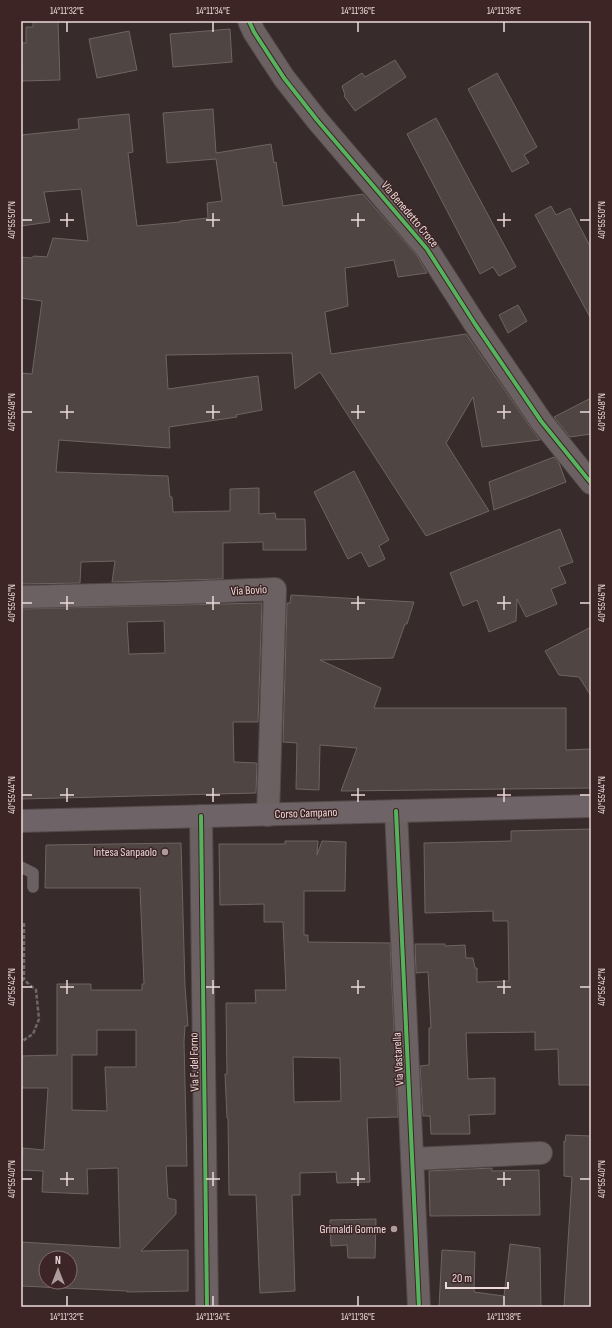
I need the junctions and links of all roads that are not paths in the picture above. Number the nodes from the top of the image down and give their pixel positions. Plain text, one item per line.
1 (249, 21) edge
2 (591, 482) edge
3 (21, 597) edge
4 (591, 806) edge
5 (396, 811) junction
6 (268, 815) junction
7 (201, 816) junction
8 (21, 821) edge
9 (21, 867) edge
10 (33, 887) dead end
11 (541, 1153) dead end
12 (412, 1159) junction
13 (207, 1307) edge
14 (419, 1307) edge

1 - 2 street, Via Benedetto Croce
3 - 6 street, Via Bovio
4 - 5 main road, Corso Campano
5 - 6 main road, Corso Campano
5 - 12 street, Via Vastarella
6 - 7 main road, Corso Campano
7 - 8 main road, Corso Campano
7 - 13 street, Via F. del Forno
9 - 10 lane
11 - 12 street
12 - 14 street, Via Vastarella

